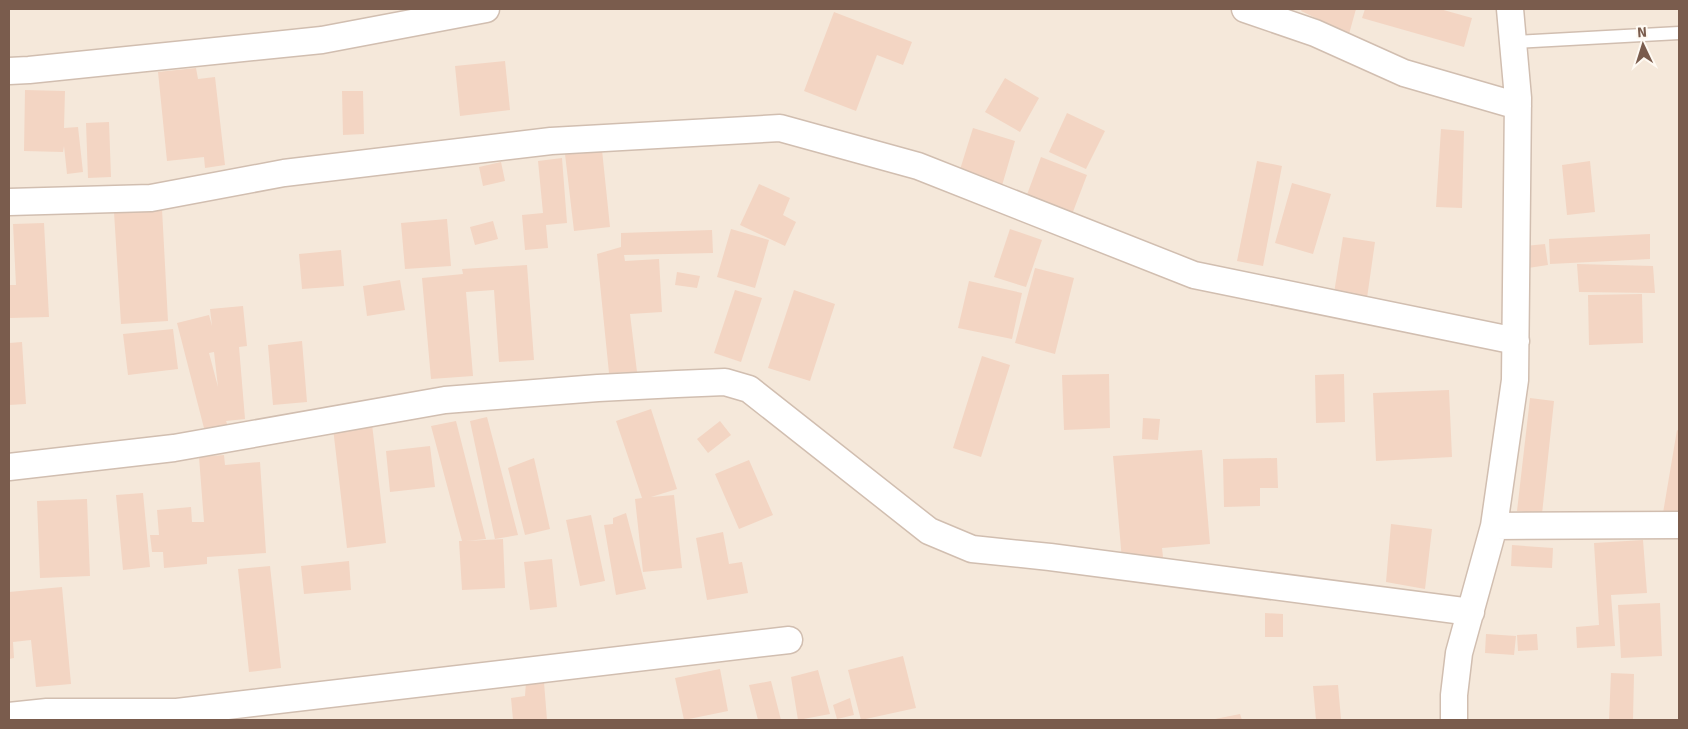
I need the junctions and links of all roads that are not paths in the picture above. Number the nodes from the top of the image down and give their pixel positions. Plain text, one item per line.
1 (486, 9) edge
2 (1245, 9) edge
3 (1510, 9) edge
4 (1679, 33) edge
5 (1513, 42) junction
6 (9, 71) edge
7 (1518, 106) junction
8 (9, 202) edge
9 (1516, 341) junction
10 (9, 468) edge
11 (1679, 525) edge
12 (1494, 526) junction
13 (1471, 612) junction
14 (789, 640) dead end
15 (9, 716) edge
16 (1454, 720) edge

1 - 6 street
2 - 7 street
3 - 5 street
4 - 5 lane
5 - 7 street
7 - 9 street
8 - 9 street
9 - 12 street
10 - 13 street
11 - 12 street
12 - 13 street
13 - 16 street
14 - 15 street

